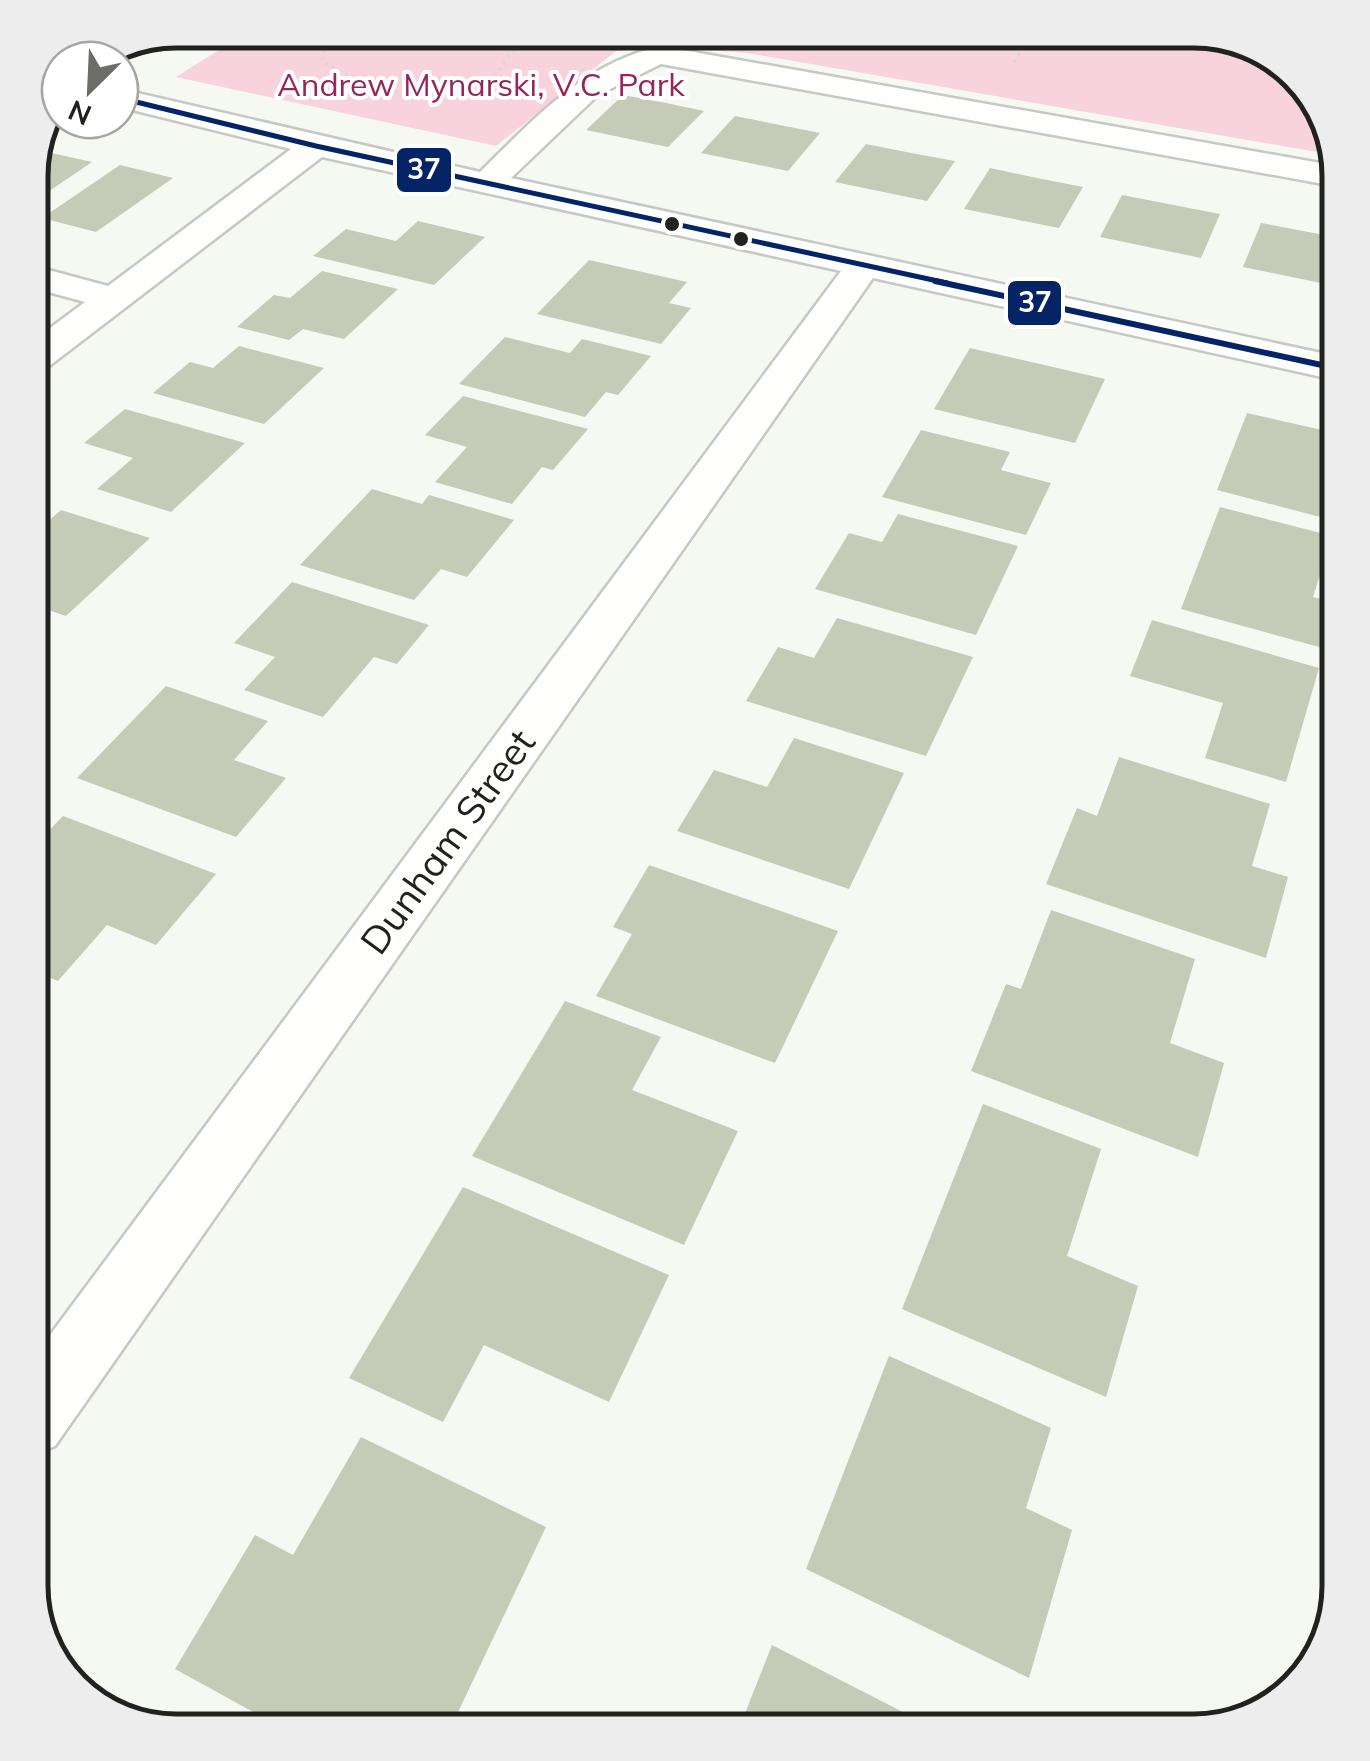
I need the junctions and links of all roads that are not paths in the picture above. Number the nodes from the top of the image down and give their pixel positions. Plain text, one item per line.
1 (140, 103) edge
2 (316, 146) junction
3 (1322, 174) edge
4 (488, 182) junction
5 (865, 264) junction
6 (48, 281) edge
7 (115, 299) junction
8 (48, 349) edge
9 (1322, 365) edge
10 (48, 1396) edge

1 - 2 street
2 - 4 street
2 - 7 street
3 - 4 street
4 - 5 street
5 - 9 street
5 - 10 street, Dunham Street
6 - 7 street
7 - 8 street

